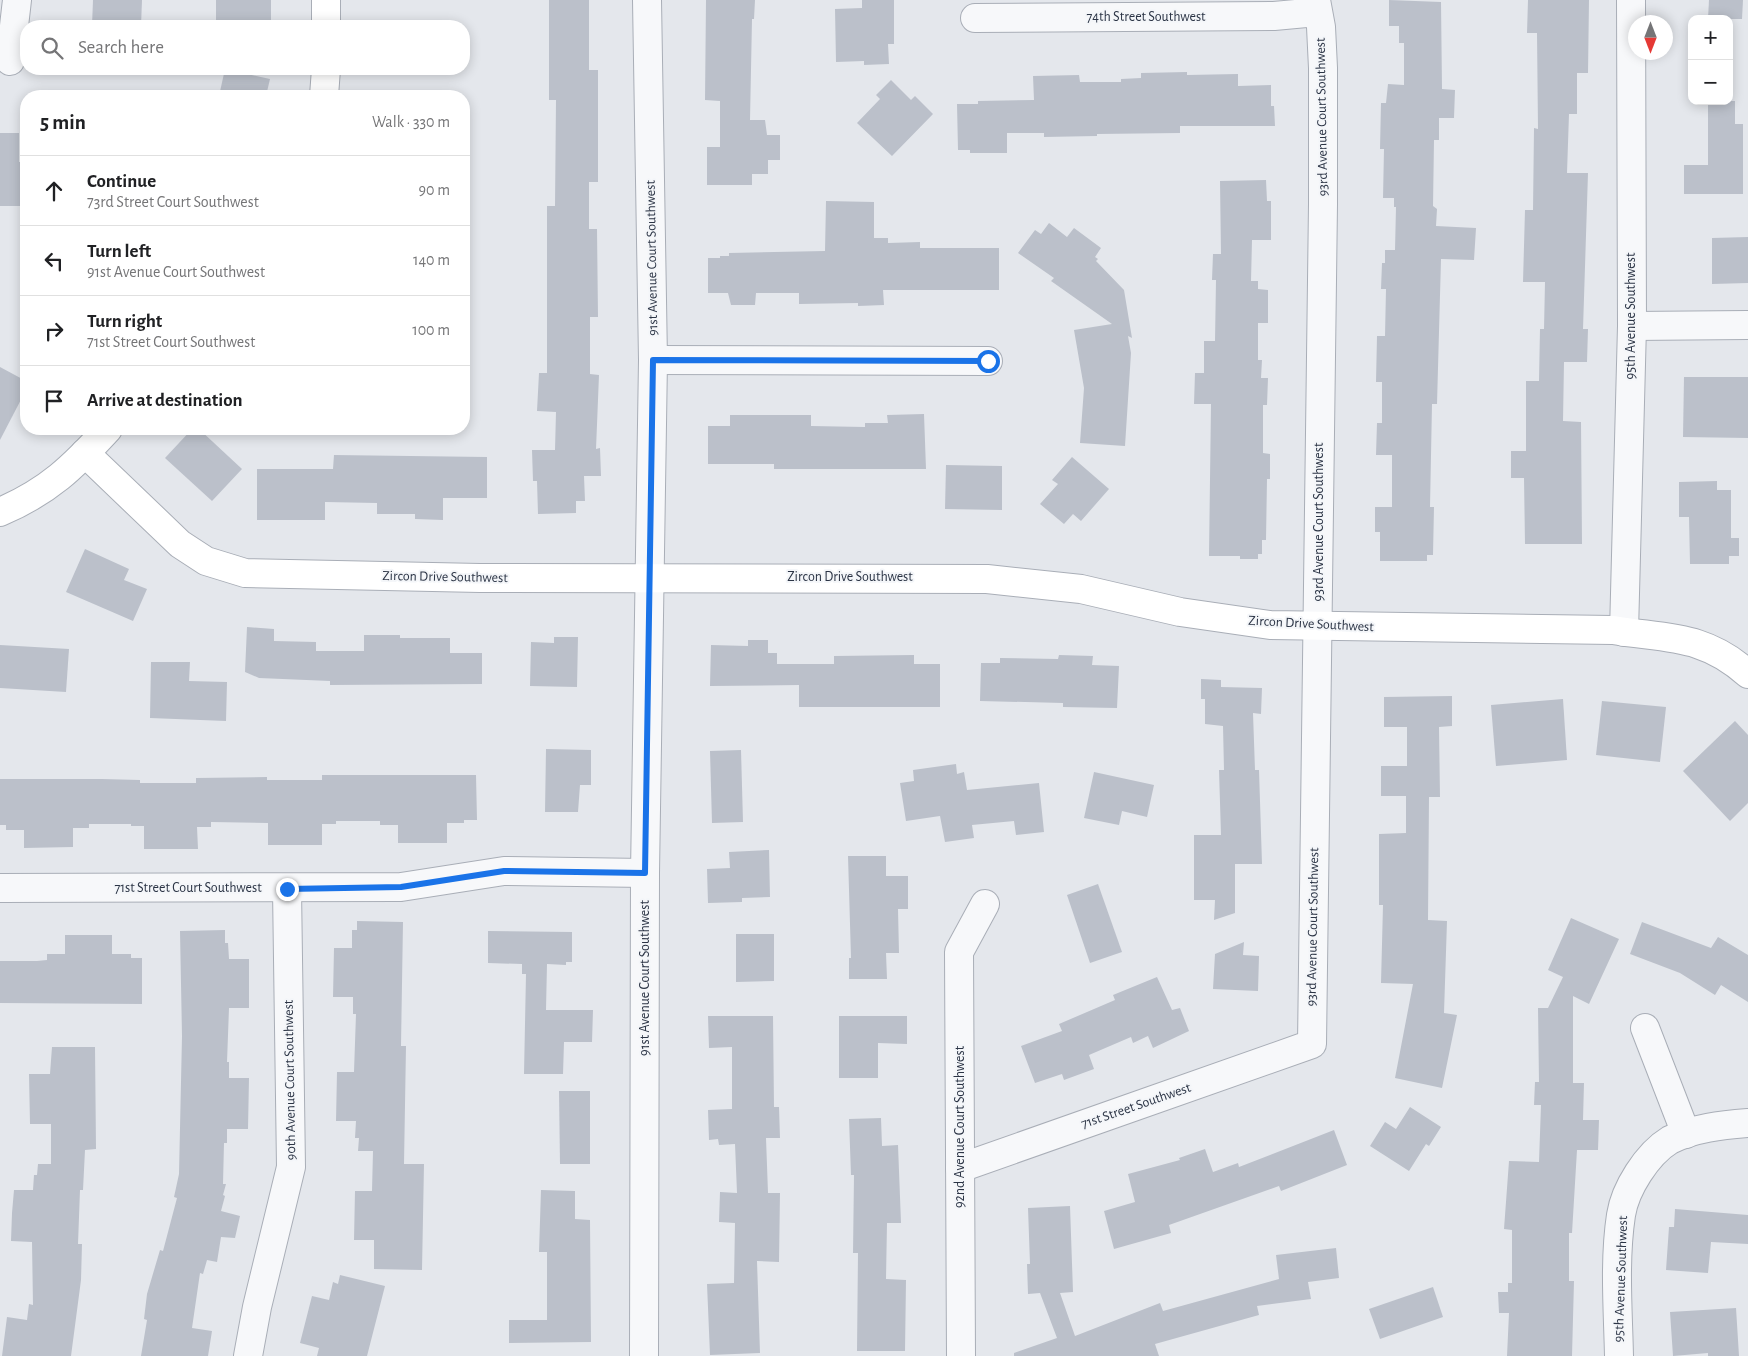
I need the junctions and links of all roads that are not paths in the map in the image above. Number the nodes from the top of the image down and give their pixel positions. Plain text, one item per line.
1 (17, 0) edge
2 (326, 0) edge
3 (647, 0) edge
4 (1631, 0) edge
5 (1317, 6) edge
6 (975, 18) dead end
7 (326, 20) edge
8 (10, 61) dead end
9 (326, 75) edge
10 (324, 90) edge
11 (1632, 326) junction
12 (1748, 326) edge
13 (653, 360) junction
14 (988, 361) dead end
15 (102, 435) edge
16 (85, 453) junction
17 (0, 512) edge
18 (650, 578) junction
19 (1319, 627) junction
20 (1624, 632) junction
21 (1748, 674) edge
22 (645, 873) junction
23 (0, 888) edge
24 (287, 889) junction
25 (985, 904) dead end
26 (1645, 1028) dead end
27 (1312, 1044) joint
28 (1748, 1123) edge
29 (1686, 1134) junction
30 (960, 1168) junction
31 (248, 1356) edge
32 (644, 1356) edge
33 (961, 1356) edge
34 (1619, 1356) edge

1 - 8 street
2 - 7 street
3 - 13 street, 91st Avenue Court Southwest
4 - 11 street, 95th Avenue Southwest
5 - 6 street, 74th Street Southwest
5 - 19 street, 93rd Avenue Court Southwest
9 - 10 street
11 - 12 street
11 - 20 street, 95th Avenue Southwest
13 - 14 street
13 - 18 street, 91st Avenue Court Southwest
15 - 16 street
16 - 17 street
16 - 18 street, Zircon Drive Southwest
18 - 19 street, Zircon Drive Southwest
18 - 22 street, 91st Avenue Court Southwest
19 - 20 street, Zircon Drive Southwest
19 - 27 street, 93rd Avenue Court Southwest
20 - 21 street, Zircon Drive Southwest
22 - 24 street, 71st Street Court Southwest
22 - 32 street, 91st Avenue Court Southwest
23 - 24 street, 71st Street Court Southwest
24 - 31 street, 90th Avenue Court Southwest
25 - 30 street, 92nd Avenue Court Southwest
26 - 29 street
27 - 30 street, 71st Street Southwest
28 - 29 street
29 - 34 street, 95th Avenue Southwest
30 - 33 street, 92nd Avenue Court Southwest

